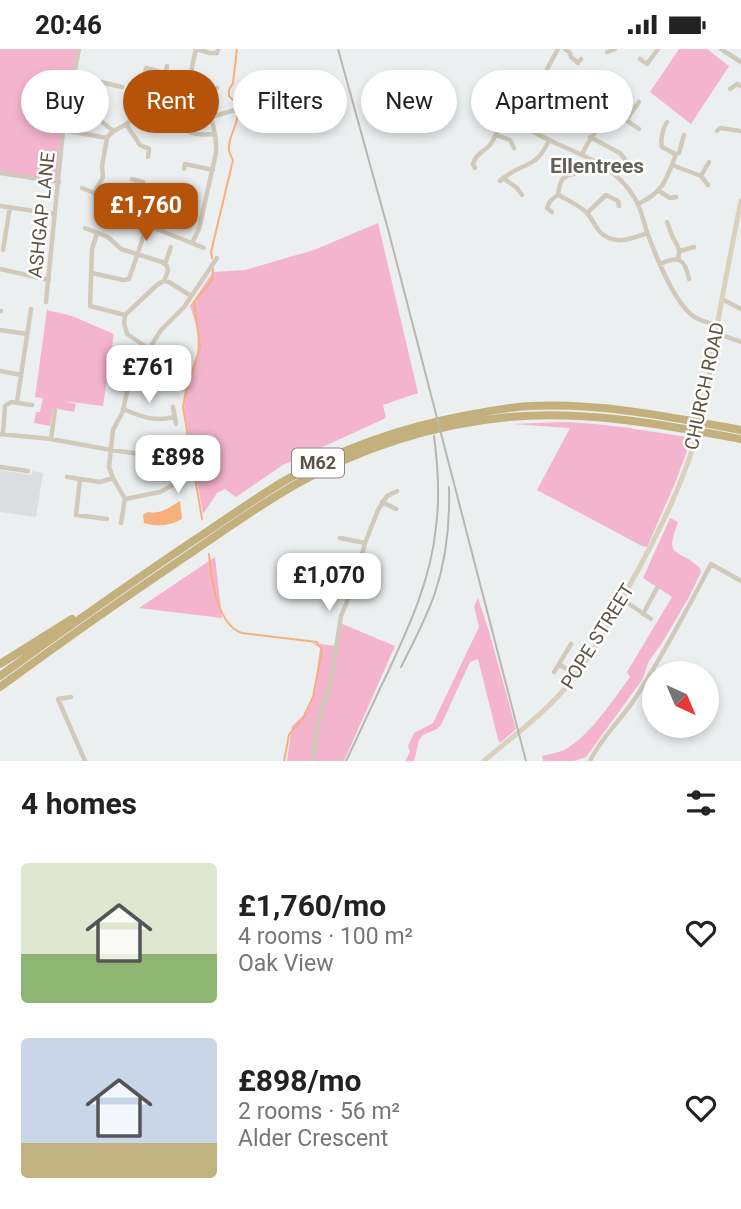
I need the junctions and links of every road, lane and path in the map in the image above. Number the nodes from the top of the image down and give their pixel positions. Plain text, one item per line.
1 (79, 49) edge
2 (196, 49) edge
3 (558, 49) edge
4 (565, 49) edge
5 (615, 49) edge
6 (659, 49) edge
7 (721, 49) edge
8 (607, 52) dead end
9 (217, 53) edge
10 (581, 59) dead end
11 (640, 59) dead end
12 (741, 62) edge
13 (167, 66) dead end
14 (76, 70) edge
15 (166, 70) edge
16 (192, 70) edge
17 (547, 70) edge
18 (109, 84) edge
19 (741, 86) edge
20 (122, 87) dead end
21 (730, 89) dead end
22 (639, 102) dead end
23 (633, 110) edge
24 (658, 123) dead end
25 (123, 125) edge
26 (633, 125) edge
27 (109, 128) edge
28 (719, 128) dead end
29 (639, 129) dead end
30 (112, 130) junction
31 (741, 131) edge
32 (64, 133) edge
33 (83, 133) edge
34 (132, 133) edge
35 (189, 133) edge
36 (536, 133) edge
37 (593, 133) edge
38 (215, 134) joint
39 (496, 135) joint
40 (684, 135) dead end
41 (590, 137) junction
42 (107, 138) junction
43 (549, 140) junction
44 (625, 147) dead end
45 (514, 148) dead end
46 (620, 153) junction
47 (675, 154) junction
48 (582, 155) junction
49 (148, 157) dead end
50 (709, 162) dead end
51 (472, 165) dead end
52 (672, 165) junction
53 (569, 167) dead end
54 (633, 168) dead end
55 (184, 169) dead end
56 (212, 170) junction
57 (0, 173) edge
58 (701, 176) junction
59 (137, 181) dead end
60 (59, 182) junction
61 (708, 185) dead end
62 (82, 188) dead end
63 (659, 191) junction
64 (94, 193) junction
65 (522, 195) dead end
66 (558, 195) junction
67 (164, 199) dead end
68 (674, 199) dead end
69 (741, 201) edge
70 (620, 203) dead end
71 (638, 204) junction
72 (0, 206) edge
73 (10, 207) junction
74 (552, 212) dead end
75 (587, 213) junction
76 (55, 214) junction
77 (130, 218) junction
78 (667, 222) dead end
79 (738, 226) edge
80 (85, 228) dead end
81 (162, 231) junction
82 (97, 233) junction
83 (647, 233) junction
84 (144, 235) dead end
85 (3, 236) edge
86 (687, 242) dead end
87 (192, 243) junction
88 (171, 247) dead end
89 (204, 248) dead end
90 (3, 250) dead end
91 (680, 251) junction
92 (138, 254) junction
93 (217, 258) dead end
94 (678, 259) junction
95 (165, 264) junction
96 (204, 264) dead end
97 (660, 264) junction
98 (210, 268) junction
99 (0, 269) edge
100 (694, 271) dead end
101 (92, 273) junction
102 (49, 279) junction
103 (164, 281) junction
104 (191, 296) junction
105 (722, 299) junction
106 (46, 302) dead end
107 (30, 309) dead end
108 (741, 309) edge
109 (125, 315) junction
110 (718, 325) junction
111 (0, 330) edge
112 (716, 333) junction
113 (27, 334) junction
114 (741, 342) edge
115 (150, 349) junction
116 (166, 360) dead end
117 (0, 371) edge
118 (21, 375) junction
119 (17, 402) junction
120 (32, 405) dead end
121 (173, 407) dead end
122 (123, 409) junction
123 (55, 410) dead end
124 (174, 417) junction
125 (176, 424) dead end
126 (690, 425) junction
127 (706, 428) junction
128 (741, 430) edge
129 (1, 434) edge
130 (51, 439) junction
131 (741, 439) edge
132 (111, 450) junction
133 (176, 452) dead end
134 (146, 455) junction
135 (177, 459) junction
136 (0, 467) edge
137 (28, 471) dead end
138 (144, 474) dead end
139 (66, 477) dead end
140 (113, 478) junction
141 (80, 479) junction
142 (397, 491) dead end
143 (125, 499) junction
144 (382, 502) junction
145 (396, 509) dead end
146 (107, 519) dead end
147 (121, 523) dead end
148 (340, 538) dead end
149 (365, 543) junction
150 (642, 563) joint
151 (150, 570) junction
152 (741, 581) edge
153 (657, 588) dead end
154 (622, 599) junction
155 (643, 614) junction
156 (651, 619) dead end
157 (571, 644) dead end
158 (0, 664) edge
159 (559, 664) junction
160 (554, 672) dead end
161 (576, 675) junction
162 (0, 676) edge
163 (0, 690) edge
164 (71, 697) dead end
165 (85, 761) edge
166 (313, 761) edge
167 (484, 761) edge
168 (590, 761) edge

1 - 14 street, ASHGAP LANE
2 - 9 street
2 - 16 street
3 - 17 street
4 - 10 street
5 - 8 street
6 - 11 street
7 - 12 street
13 - 15 street
18 - 20 street
19 - 21 street
22 - 23 street
24 - 47 street
25 - 30 street
26 - 29 street
27 - 30 street
28 - 31 street
30 - 42 street
32 - 60 street, ASHGAP LANE
33 - 42 street
34 - 49 street
35 - 38 street
36 - 43 street
37 - 41 street
38 - 56 street
39 - 45 street
39 - 51 street
40 - 47 street
41 - 46 street
41 - 48 street
42 - 64 street
43 - 48 street
43 - 65 street
44 - 46 street
46 - 54 street
47 - 52 street
48 - 71 street
50 - 58 street
52 - 58 street
52 - 63 street
53 - 66 street
55 - 56 street
56 - 87 street
57 - 60 street
58 - 61 street
59 - 77 street
60 - 76 street, ASHGAP LANE
62 - 64 street
63 - 68 street
63 - 71 street
64 - 77 street
66 - 74 street
66 - 75 street
67 - 81 street
69 - 79 street, CHURCH ROAD
70 - 75 street
71 - 83 street
72 - 73 street
73 - 76 street
73 - 85 street
75 - 83 street
76 - 102 street, ASHGAP LANE
77 - 81 street
78 - 91 street
79 - 105 street, CHURCH ROAD
80 - 82 street
81 - 87 street
82 - 92 street
82 - 101 street
83 - 97 street
84 - 92 street
85 - 90 street
86 - 91 street
87 - 89 street
88 - 95 street
91 - 94 street
92 - 95 street
92 - 101 street
93 - 98 street
94 - 97 street
94 - 100 street
95 - 103 street
96 - 98 street
97 - 110 street
98 - 104 street
99 - 102 street
101 - 109 street
102 - 106 street, ASHGAP LANE
103 - 104 street
103 - 109 street
104 - 115 street
105 - 108 street
105 - 110 street, CHURCH ROAD
107 - 113 street
109 - 115 street
110 - 112 street, CHURCH ROAD
111 - 113 street
112 - 114 street
112 - 150 street, CHURCH ROAD
113 - 118 street
115 - 116 street
115 - 122 street
117 - 118 street
118 - 119 street
119 - 120 street
119 - 129 street
121 - 124 street
122 - 124 street
122 - 132 street
123 - 130 street
124 - 125 street
126 - 127 highway, M62
126 - 151 highway, M62
126 - 163 highway, M62
127 - 128 highway, M62
127 - 131 highway, M62
129 - 130 street
130 - 132 street
132 - 134 street
132 - 140 street
133 - 135 street
134 - 135 street
134 - 138 street
135 - 143 street
136 - 137 street
139 - 141 street
140 - 141 street
140 - 143 street
141 - 146 street
142 - 144 street
143 - 147 street
144 - 145 street
144 - 149 street
148 - 149 street
149 - 166 street
150 - 154 street, POPE STREET
151 - 158 highway, M62
151 - 162 highway, M62
152 - 168 street
153 - 155 street
154 - 155 street
154 - 161 street, POPE STREET
155 - 156 street
157 - 159 street
159 - 160 street
159 - 161 street
161 - 167 street, POPE STREET
164 - 165 street

